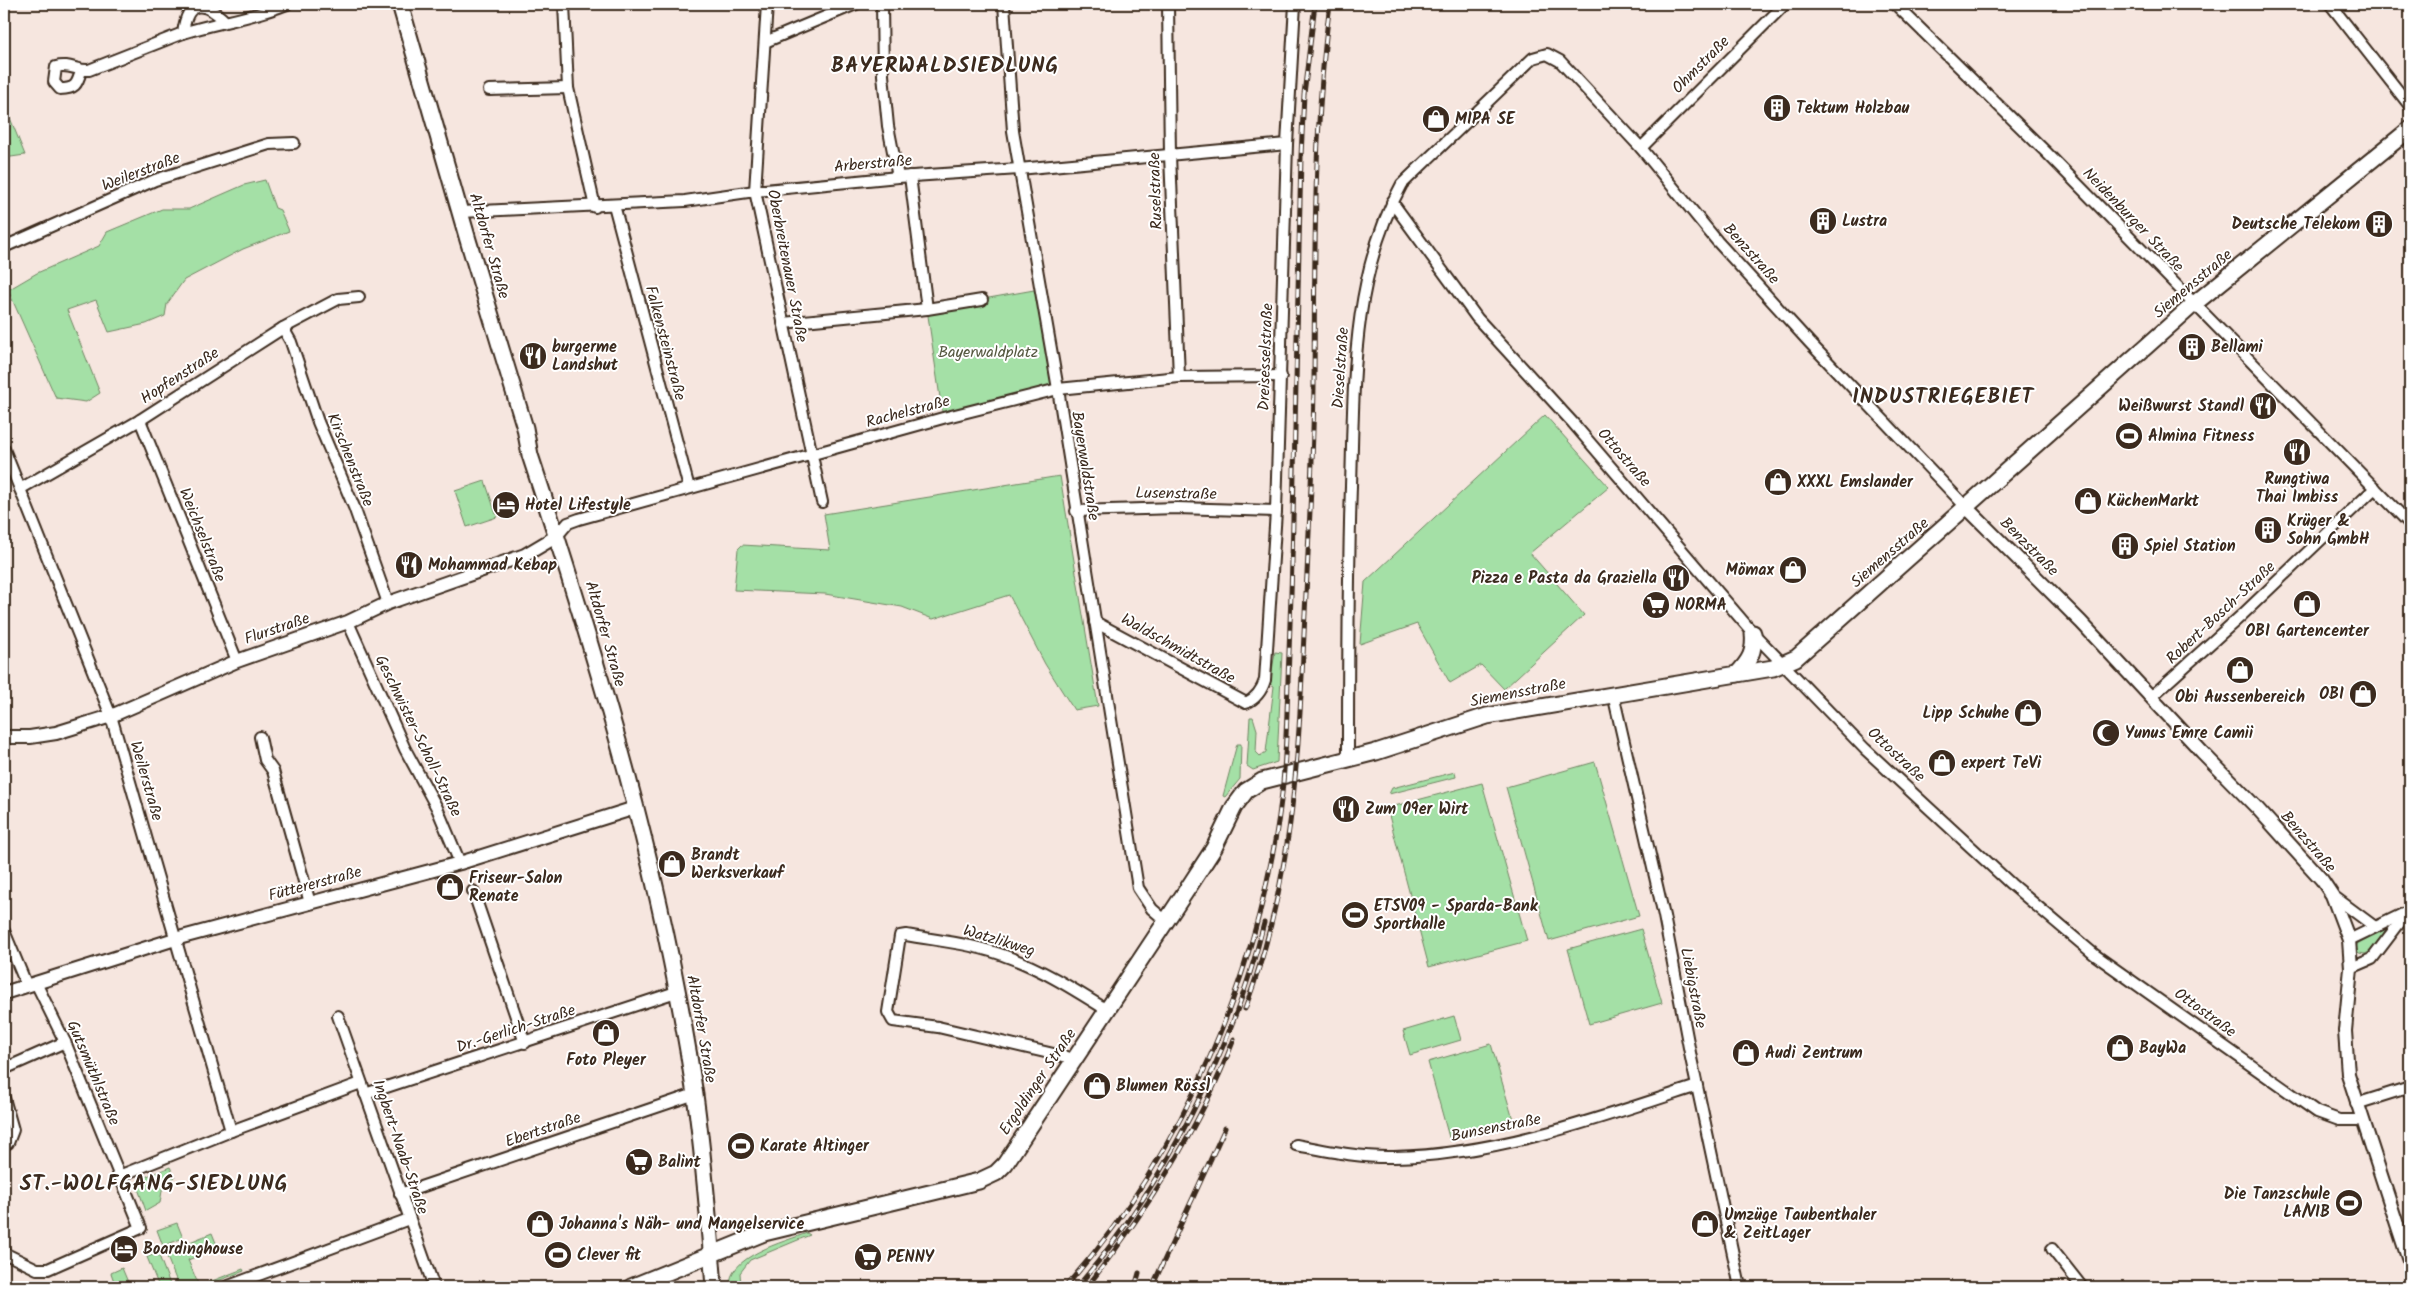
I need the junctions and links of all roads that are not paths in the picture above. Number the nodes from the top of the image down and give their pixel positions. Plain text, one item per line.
1 (287, 4) edge
2 (400, 4) edge
3 (564, 4) edge
4 (767, 4) edge
5 (856, 4) edge
6 (882, 4) edge
7 (1004, 4) edge
8 (1168, 4) edge
9 (1296, 4) edge
10 (1785, 4) edge
11 (1895, 4) edge
12 (2330, 4) edge
13 (225, 21) junction
14 (183, 33) junction
15 (765, 42) junction
16 (1547, 54) joint
17 (81, 71) dead end
18 (568, 88) junction
19 (489, 90) dead end
20 (2410, 106) edge
21 (2410, 129) edge
22 (294, 143) dead end
23 (1287, 144) junction
24 (1641, 148) junction
25 (1170, 155) junction
26 (1019, 169) junction
27 (910, 176) junction
28 (898, 177) junction
29 (755, 191) junction
30 (1392, 202) junction
31 (614, 205) junction
32 (595, 207) junction
33 (462, 212) junction
34 (4, 247) edge
35 (359, 297) dead end
36 (982, 300) dead end
37 (2194, 304) junction
38 (927, 309) junction
39 (783, 323) junction
40 (283, 328) junction
41 (1281, 376) junction
42 (1179, 377) junction
43 (1058, 390) junction
44 (140, 420) junction
45 (4, 449) edge
46 (810, 454) junction
47 (689, 488) junction
48 (2375, 488) junction
49 (20, 489) junction
50 (822, 502) dead end
51 (1967, 508) junction
52 (1076, 511) junction
53 (1276, 511) junction
54 (2410, 524) edge
55 (557, 536) junction
56 (388, 603) junction
57 (348, 622) junction
58 (1095, 622) junction
59 (1754, 633) junction
60 (237, 661) junction
61 (1784, 664) junction
62 (1737, 674) junction
63 (1613, 694) junction
64 (2151, 697) junction
65 (1246, 703) joint
66 (111, 716) junction
67 (4, 737) edge
68 (260, 737) dead end
69 (1348, 758) junction
70 (1280, 776) joint
71 (635, 808) junction
72 (460, 863) junction
73 (473, 891) dead end
74 (2332, 895) junction
75 (310, 903) junction
76 (2409, 910) edge
77 (1166, 921) junction
78 (2375, 926) junction
79 (4, 931) edge
80 (175, 939) junction
81 (2349, 940) junction
82 (2350, 968) junction
83 (32, 985) junction
84 (676, 992) junction
85 (4, 993) edge
86 (1107, 1010) junction
87 (338, 1016) dead end
88 (65, 1042) junction
89 (525, 1043) junction
90 (1075, 1059) junction
91 (4, 1069) edge
92 (361, 1083) junction
93 (1697, 1086) junction
94 (2410, 1087) edge
95 (365, 1094) junction
96 (695, 1094) junction
97 (4, 1098) edge
98 (2356, 1104) junction
99 (2362, 1120) junction
100 (231, 1131) junction
101 (4, 1145) edge
102 (1296, 1145) dead end
103 (119, 1176) junction
104 (400, 1194) junction
105 (409, 1219) junction
106 (2052, 1249) dead end
107 (4, 1253) edge
108 (711, 1254) junction
109 (2410, 1264) edge
110 (226, 1287) edge
111 (434, 1287) edge
112 (631, 1287) edge
113 (714, 1287) edge
114 (1740, 1287) edge
115 (2082, 1287) edge

1 - 13 street
2 - 33 main road, Altdorfer Straße
3 - 18 street
4 - 15 street, Oberbreitenauer Straße
5 - 15 street
6 - 28 street
7 - 26 street, Bayerwaldstraße
8 - 25 street, Ruselstraße
9 - 23 street, Dreisesselstraße
10 - 24 street, Ohmstraße
11 - 37 street, Neidenburger Straße
12 - 20 street
13 - 14 street
13 - 14 street
14 - 17 street
15 - 29 street, Oberbreitenauer Straße
16 - 24 street, Benzstraße
16 - 30 street, Dieselstraße
18 - 19 street
18 - 32 street
21 - 37 main road, Siemensstraße
22 - 34 street, Weilerstraße
23 - 25 street, Arberstraße
23 - 41 street, Dreisesselstraße
24 - 51 street, Benzstraße
25 - 26 street, Arberstraße
25 - 42 street, Ruselstraße
26 - 27 street, Arberstraße
26 - 43 street, Bayerwaldstraße
27 - 28 street, Arberstraße
27 - 38 street
28 - 29 street, Arberstraße
29 - 31 street, Arberstraße
29 - 39 street, Oberbreitenauer Straße
30 - 59 street, Ottostraße
30 - 69 street, Dieselstraße
31 - 32 street, Arberstraße
31 - 47 street, Falkensteinstraße
32 - 33 street, Arberstraße
33 - 55 main road, Altdorfer Straße
35 - 40 street, Hopfenstraße
36 - 38 street
37 - 48 street, Neidenburger Straße
37 - 51 main road, Siemensstraße
38 - 39 street
39 - 46 street, Oberbreitenauer Straße
40 - 44 street, Hopfenstraße
40 - 56 street, Kirschenstraße
41 - 42 street, Rachelstraße
41 - 53 street, Dreisesselstraße
42 - 43 street, Rachelstraße
43 - 46 street, Rachelstraße
43 - 52 street, Bayerwaldstraße
44 - 49 street, Hopfenstraße
44 - 60 street, Weichselstraße
45 - 49 street, Weilerstraße
46 - 47 street, Rachelstraße
46 - 50 street, Oberbreitenauer Straße
47 - 55 street, Rachelstraße
48 - 54 street, Neidenburger Straße
48 - 64 street, Robert-Bosch-Straße
49 - 66 street, Weilerstraße
51 - 61 main road, Siemensstraße
51 - 64 street, Benzstraße
52 - 53 street, Lusenstraße
52 - 58 street, Bayerwaldstraße
53 - 65 street, Dreisesselstraße
55 - 56 street, Flurstraße
55 - 71 main road, Altdorfer Straße
56 - 57 street, Flurstraße
57 - 60 street, Flurstraße
57 - 72 street, Geschwister-Scholl-Straße
58 - 65 street, Waldschmidtstraße
58 - 77 street, Bayerwaldstraße
59 - 61 street, Ottostraße
59 - 62 main road
60 - 66 street, Flurstraße
61 - 62 main road, Siemensstraße
61 - 99 street, Ottostraße
62 - 63 main road, Siemensstraße
63 - 69 main road, Siemensstraße
63 - 93 street, Liebigstraße
64 - 74 street, Benzstraße
66 - 67 street, Flurstraße
66 - 80 street, Weilerstraße
68 - 75 street
69 - 70 main road, Siemensstraße
70 - 77 main road, Ergoldinger Straße
71 - 72 street, Füttererstraße
71 - 84 main road, Altdorfer Straße
72 - 75 street, Füttererstraße
73 - 89 street
74 - 78 street
74 - 81 street, Benzstraße
75 - 80 street, Füttererstraße
76 - 78 street
76 - 82 street
77 - 86 main road, Ergoldinger Straße
78 - 81 street
79 - 83 street, Gutsmüthlstraße
80 - 83 street, Füttererstraße
80 - 100 street, Weilerstraße
81 - 82 street, Benzstraße
82 - 98 street, Benzstraße
83 - 85 street, Füttererstraße
83 - 88 street, Gutsmüthlstraße
84 - 89 street, Dr.-Gerlich-Straße
84 - 96 main road, Altdorfer Straße
86 - 90 main road, Ergoldinger Straße
86 - 90 street, Watzlikweg
87 - 92 street, Ingbert-Naab-Straße
88 - 91 street
88 - 103 street, Gutsmüthlstraße
89 - 95 street, Dr.-Gerlich-Straße
90 - 108 main road, Ergoldinger Straße
92 - 95 street, Ingbert-Naab-Straße
92 - 100 street
93 - 102 street, Bunsenstraße
93 - 114 street, Liebigstraße
94 - 98 street
95 - 104 street, Ingbert-Naab-Straße
96 - 104 street, Ebertstraße
96 - 108 main road, Altdorfer Straße
97 - 101 street
98 - 99 street, Benzstraße
99 - 109 street
100 - 103 street
103 - 107 street, Gutsmüthlstraße
104 - 105 street, Ingbert-Naab-Straße
105 - 110 street
105 - 111 street, Ingbert-Naab-Straße
106 - 115 street
108 - 112 main road, Ergoldinger Straße
108 - 113 main road, Altdorfer Straße

